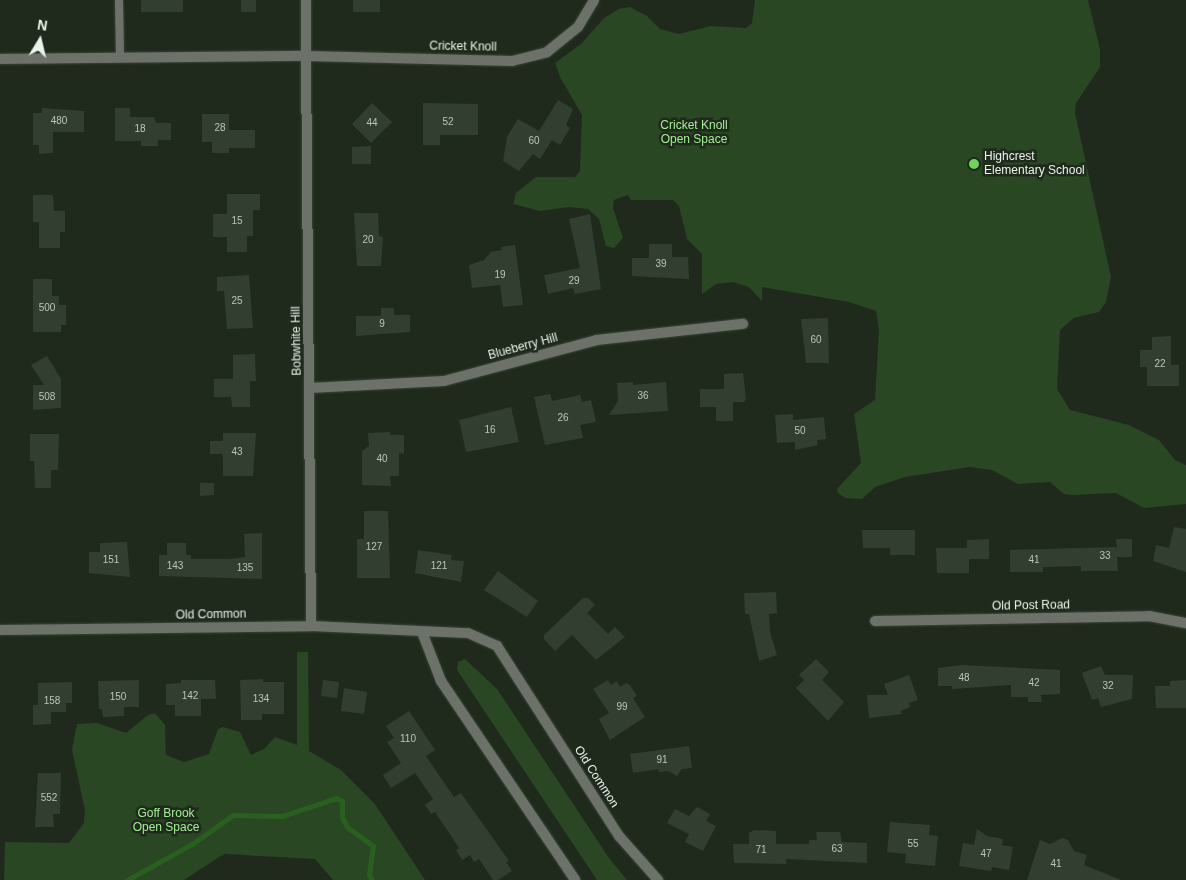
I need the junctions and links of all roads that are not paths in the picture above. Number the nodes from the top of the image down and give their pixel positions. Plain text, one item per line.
1 (119, 0) edge
2 (306, 0) edge
3 (594, 0) edge
4 (306, 56) junction
5 (120, 57) junction
6 (0, 59) edge
7 (743, 324) dead end
8 (310, 388) junction
9 (875, 621) dead end
10 (1186, 623) edge
11 (311, 626) junction
12 (0, 630) edge
13 (422, 632) junction
14 (575, 880) edge
15 (658, 880) edge

1 - 5 lane
2 - 4 street
3 - 4 street, Cricket Knoll
4 - 5 street, Cricket Knoll
4 - 8 street, Bobwhite Hill
5 - 6 street, Cricket Knoll
7 - 8 street, Blueberry Hill
8 - 11 street, Bobwhite Hill
9 - 10 street, Old Post Road
11 - 12 street, Old Common
11 - 13 street, Old Common
13 - 14 street
13 - 15 street, Old Common

